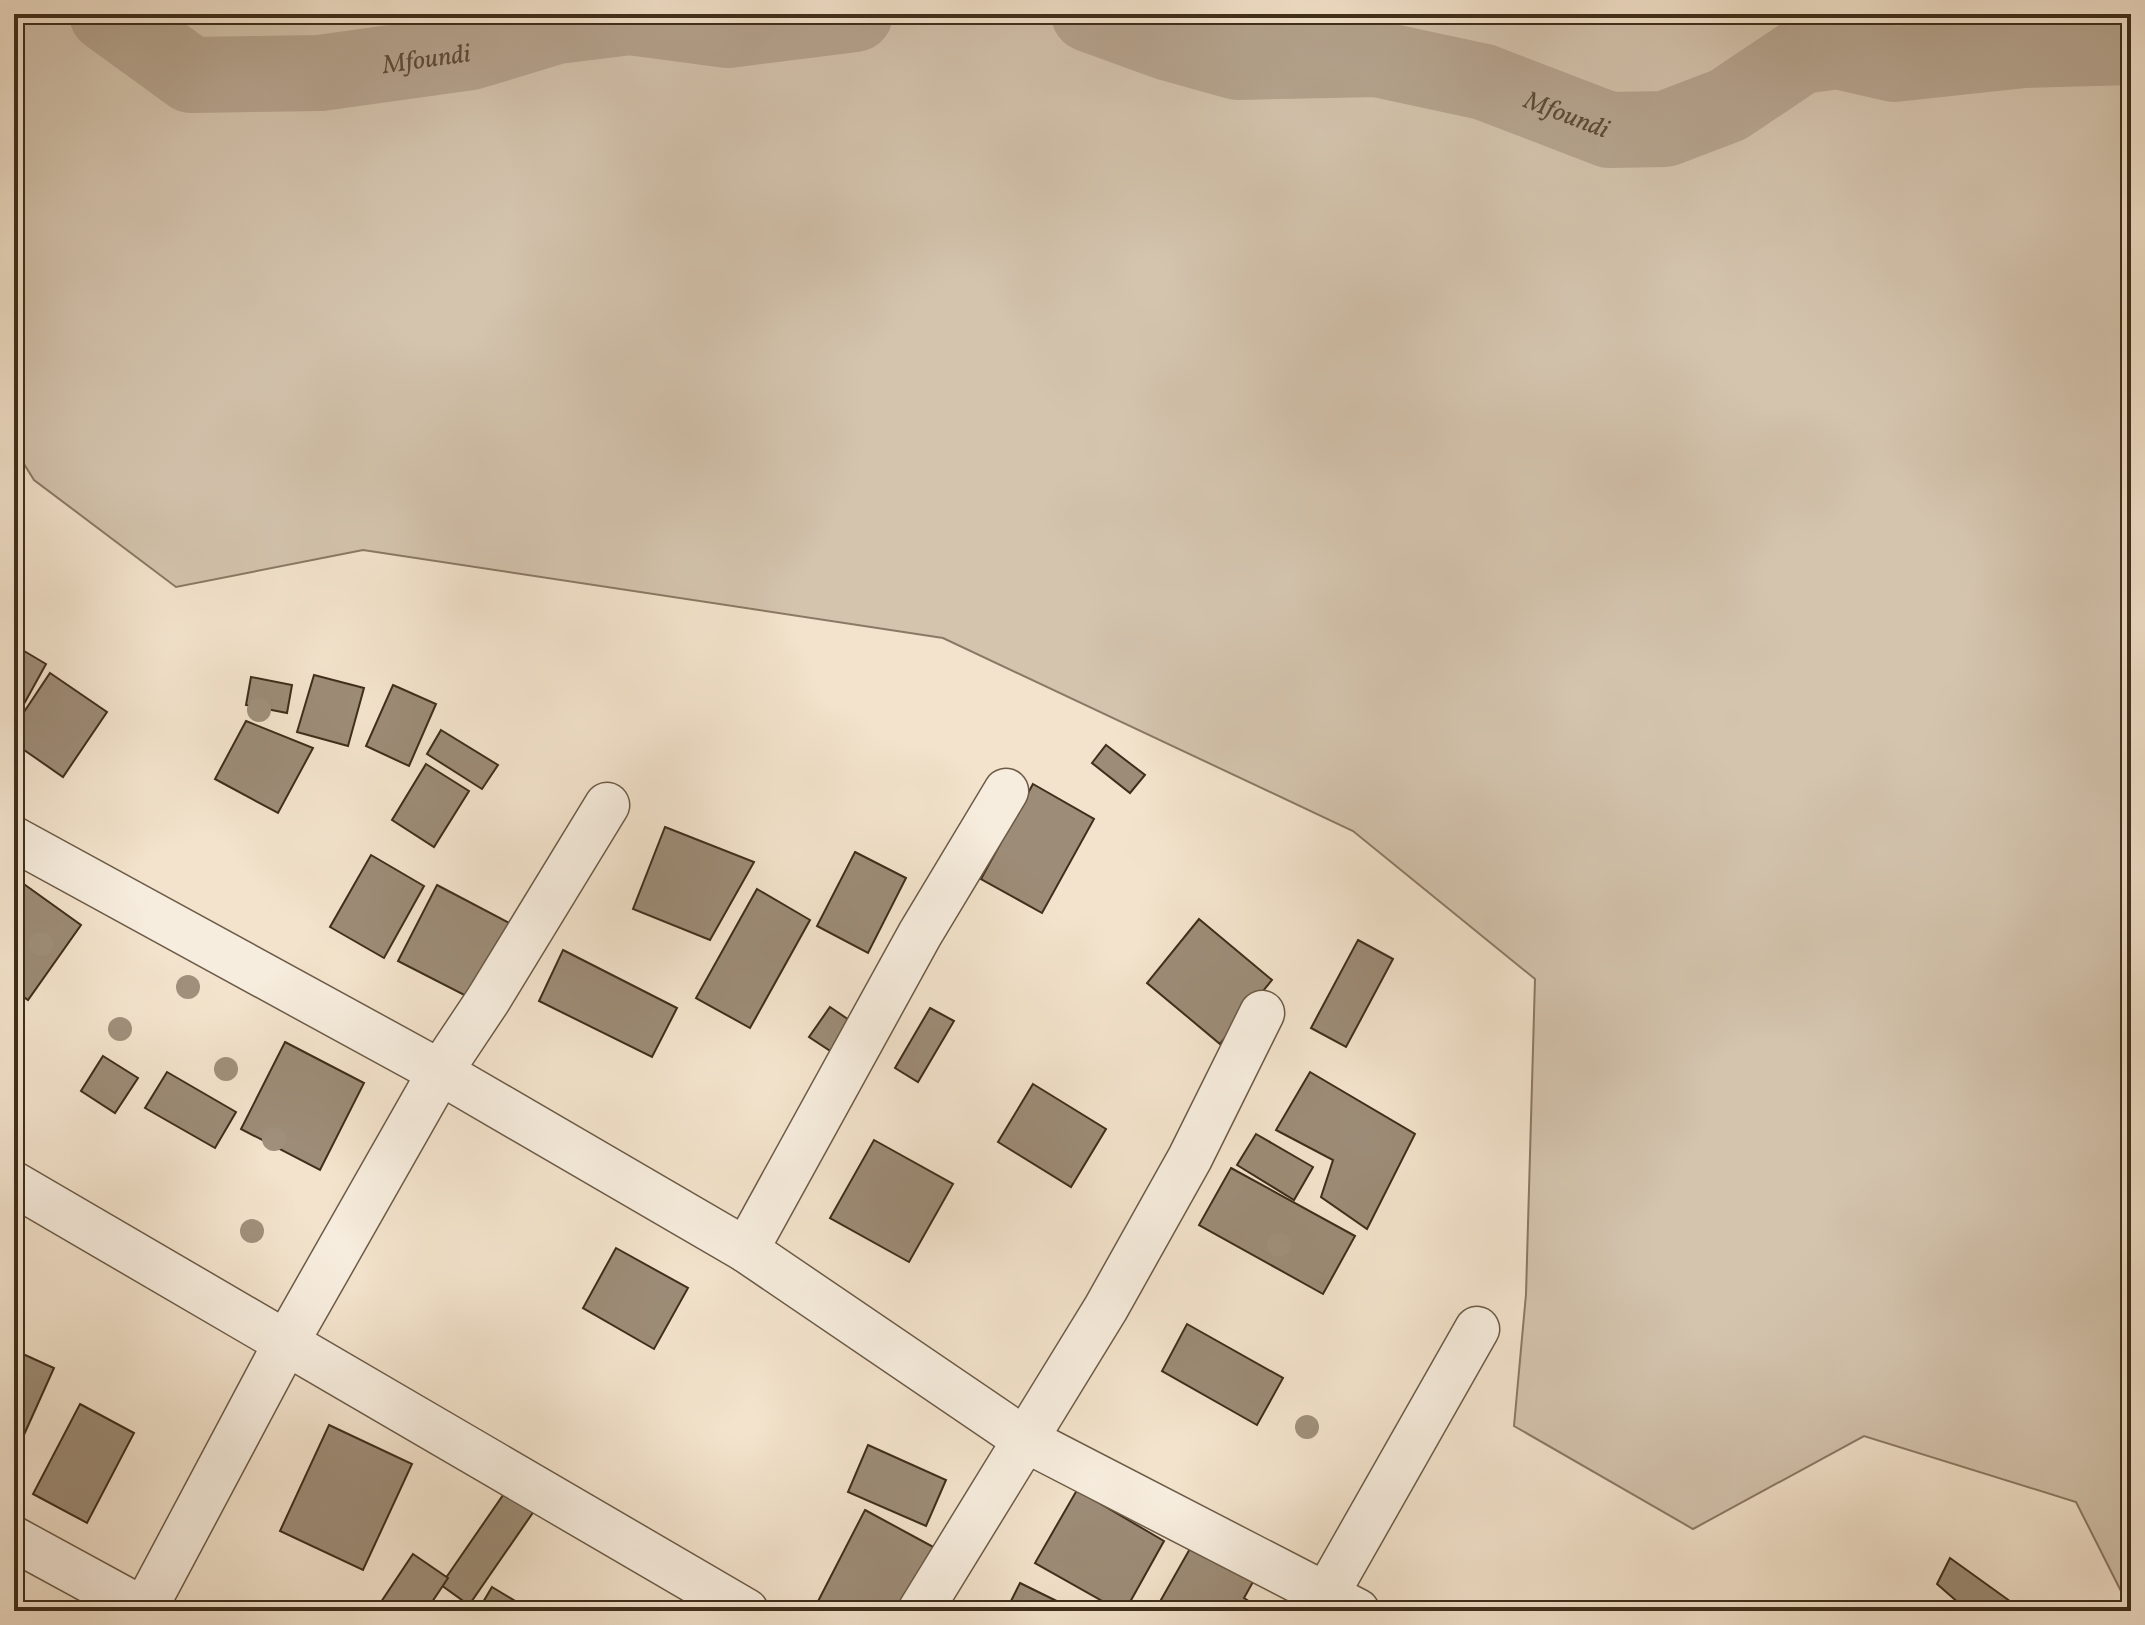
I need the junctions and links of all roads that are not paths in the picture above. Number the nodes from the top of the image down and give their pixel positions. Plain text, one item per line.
1 (1006, 791) dead end
2 (607, 805) dead end
3 (14, 839) edge
4 (1262, 1013) dead end
5 (440, 1072) junction
6 (14, 1184) edge
7 (746, 1250) junction
8 (1477, 1329) dead end
9 (286, 1343) junction
10 (1024, 1439) junction
11 (14, 1539) edge
12 (1342, 1603) edge
13 (145, 1610) edge
14 (746, 1611) edge
15 (920, 1611) edge

1 - 7 street
2 - 5 street
3 - 5 street
4 - 10 street
5 - 7 street
5 - 9 street
6 - 9 street
7 - 10 street
8 - 12 street
9 - 13 street
9 - 14 street
10 - 12 street
10 - 15 street
11 - 13 street

